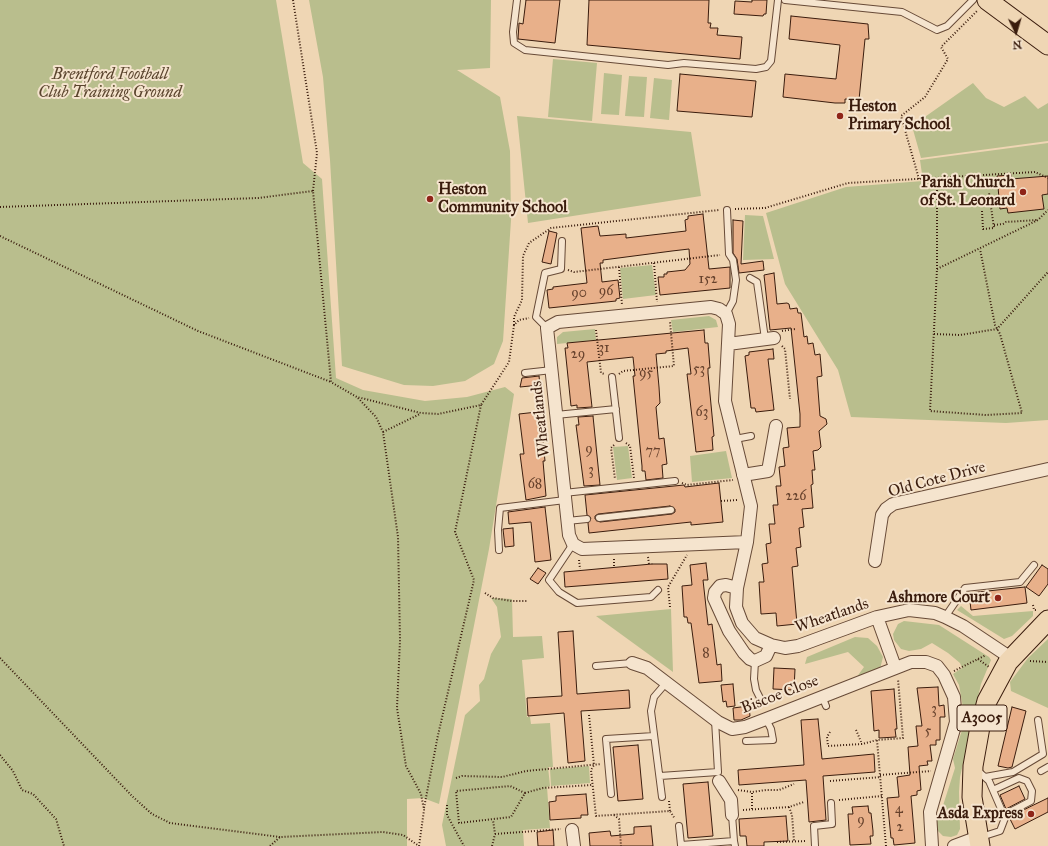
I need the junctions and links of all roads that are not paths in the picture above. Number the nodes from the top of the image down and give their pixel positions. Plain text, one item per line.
1 (517, 0) edge
2 (778, 0) edge
3 (785, 0) edge
4 (973, 0) edge
5 (987, 0) edge
6 (1048, 45) edge
7 (727, 210) road end
8 (562, 241) dead end
9 (750, 278) dead end
10 (726, 314) junction
11 (547, 328) junction
12 (769, 339) joint
13 (728, 344) junction
14 (552, 370) junction
15 (525, 373) dead end
16 (612, 377) road end
17 (616, 409) junction
18 (556, 415) junction
19 (776, 426) dead end
20 (752, 436) dead end
21 (619, 438) road end
22 (735, 439) junction
23 (1048, 469) edge
24 (744, 477) junction
25 (675, 481) road end
26 (565, 496) junction
27 (671, 510) dead end
28 (599, 518) dead end
29 (587, 519) dead end
30 (567, 521) junction
31 (747, 542) junction
32 (573, 544) junction
33 (499, 550) dead end
34 (875, 561) dead end
35 (1034, 565) dead end
36 (737, 588) junction
37 (658, 590) dead end
38 (1041, 615) edge
39 (877, 617) junction
40 (945, 617) junction
41 (771, 645) junction
42 (1005, 653) junction
43 (755, 661) junction
44 (632, 663) joint
45 (596, 666) dead end
46 (895, 667) junction
47 (666, 683) junction
48 (760, 698) dead end
49 (766, 719) junction
50 (715, 720) junction
51 (1038, 720) dead end
52 (654, 736) junction
53 (746, 741) dead end
54 (1048, 768) edge
55 (979, 771) junction
56 (1041, 771) dead end
57 (660, 776) junction
58 (720, 780) junction
59 (993, 790) junction
60 (611, 794) dead end
61 (662, 797) dead end
62 (831, 803) road end
63 (732, 813) joint
64 (1004, 815) junction
65 (679, 826) road end
66 (572, 830) road end
67 (979, 842) edge
68 (734, 843) edge
69 (815, 843) edge
70 (574, 846) edge
71 (932, 846) edge
72 (954, 846) edge

1 - 2 lane
3 - 4 lane
5 - 6 main road
7 - 10 lane
8 - 11 lane
9 - 12 lane
10 - 11 street
10 - 13 street, Wheatlands
11 - 14 street, Wheatlands
12 - 13 street
13 - 22 street, Wheatlands
14 - 15 lane
14 - 18 street, Wheatlands
16 - 17 lane
17 - 18 lane
17 - 21 lane
18 - 26 street, Wheatlands
19 - 24 street
20 - 22 lane
22 - 24 street, Wheatlands
23 - 34 street, Old Cote Drive
24 - 31 street, Wheatlands
25 - 26 lane
26 - 30 street, Wheatlands
26 - 33 lane
27 - 28 lane
29 - 30 lane
30 - 32 street, Wheatlands
31 - 32 street
31 - 36 street, Wheatlands
32 - 37 lane
35 - 40 lane
36 - 41 street, Wheatlands
36 - 43 street
38 - 42 main road, A3005
39 - 40 street, Wheatlands
39 - 41 street, Wheatlands
39 - 46 street
40 - 42 street, Wheatlands
41 - 43 street
42 - 55 main road, A3005
43 - 48 lane
44 - 45 lane, Biscoe Close
44 - 47 street, Biscoe Close
46 - 49 street, Biscoe Close
46 - 71 street, Biscoe Close
47 - 50 street, Biscoe Close
47 - 52 lane
49 - 50 street, Biscoe Close
49 - 53 lane
50 - 58 lane
51 - 55 lane
52 - 57 lane
52 - 60 lane
54 - 56 lane
55 - 59 lane
55 - 67 main road, A3005
57 - 58 lane
57 - 61 lane
58 - 63 street
59 - 64 lane
59 - 64 lane
62 - 69 lane
63 - 68 lane
64 - 67 lane
65 - 68 lane
66 - 70 street
67 - 72 street

